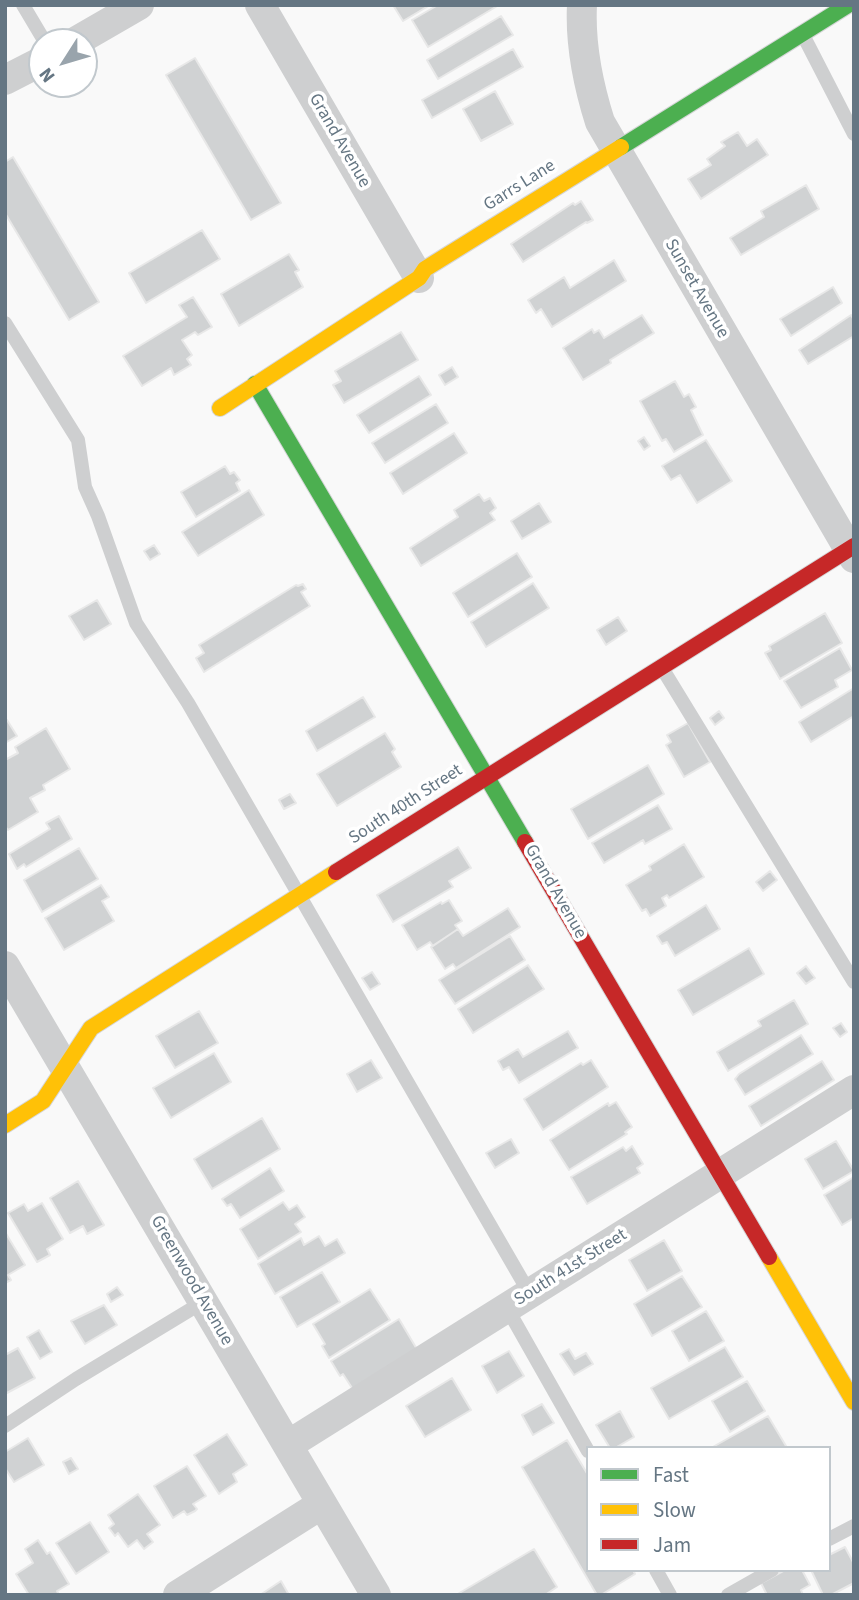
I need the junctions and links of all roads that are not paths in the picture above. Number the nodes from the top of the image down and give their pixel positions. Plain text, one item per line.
1 (23, 5) edge
2 (139, 5) edge
3 (260, 5) edge
4 (582, 5) edge
5 (848, 5) edge
6 (37, 28) edge
7 (98, 29) edge
8 (802, 34) junction
9 (28, 68) edge
10 (5, 80) edge
11 (854, 134) edge
12 (614, 150) junction
13 (419, 278) junction
14 (5, 323) edge
15 (255, 384) junction
16 (220, 408) dead end
17 (852, 551) edge
18 (661, 666) junction
19 (487, 776) junction
20 (299, 896) junction
21 (5, 966) edge
22 (854, 982) edge
23 (65, 1067) junction
24 (854, 1090) edge
25 (5, 1125) edge
26 (720, 1174) junction
27 (518, 1301) junction
28 (203, 1302) junction
29 (854, 1402) edge
30 (5, 1426) edge
31 (288, 1445) junction
32 (586, 1447) edge
33 (322, 1504) junction
34 (854, 1526) edge
35 (831, 1538) edge
36 (657, 1572) edge
37 (768, 1572) edge
38 (178, 1595) edge
39 (376, 1595) edge
40 (670, 1595) edge
41 (727, 1595) edge

1 - 6 lane
2 - 7 street
3 - 13 street, Grand Avenue
4 - 12 street, Sunset Avenue
5 - 8 street, Garrs Lane
8 - 11 lane
8 - 12 street, Garrs Lane
9 - 10 street
12 - 13 street, Garrs Lane
12 - 17 street, Sunset Avenue
13 - 15 street, Garrs Lane
14 - 20 lane
15 - 16 street, Garrs Lane
15 - 19 street, Grand Avenue
17 - 18 street, South 40th Street
18 - 19 street, South 40th Street
18 - 22 lane
19 - 20 street, South 40th Street
19 - 26 street, Grand Avenue
20 - 23 street, South 40th Street
20 - 27 lane
21 - 23 street, Greenwood Avenue
23 - 25 street, South 40th Street
23 - 28 street, Greenwood Avenue
24 - 26 street, South 41st Street
26 - 27 street, South 41st Street
26 - 29 street, Grand Avenue
27 - 31 street, South 41st Street
27 - 32 lane
28 - 30 lane
28 - 31 street, Greenwood Avenue
31 - 33 street, Greenwood Avenue
33 - 38 street
33 - 39 street, Greenwood Avenue
34 - 35 lane
36 - 40 lane
37 - 41 lane

